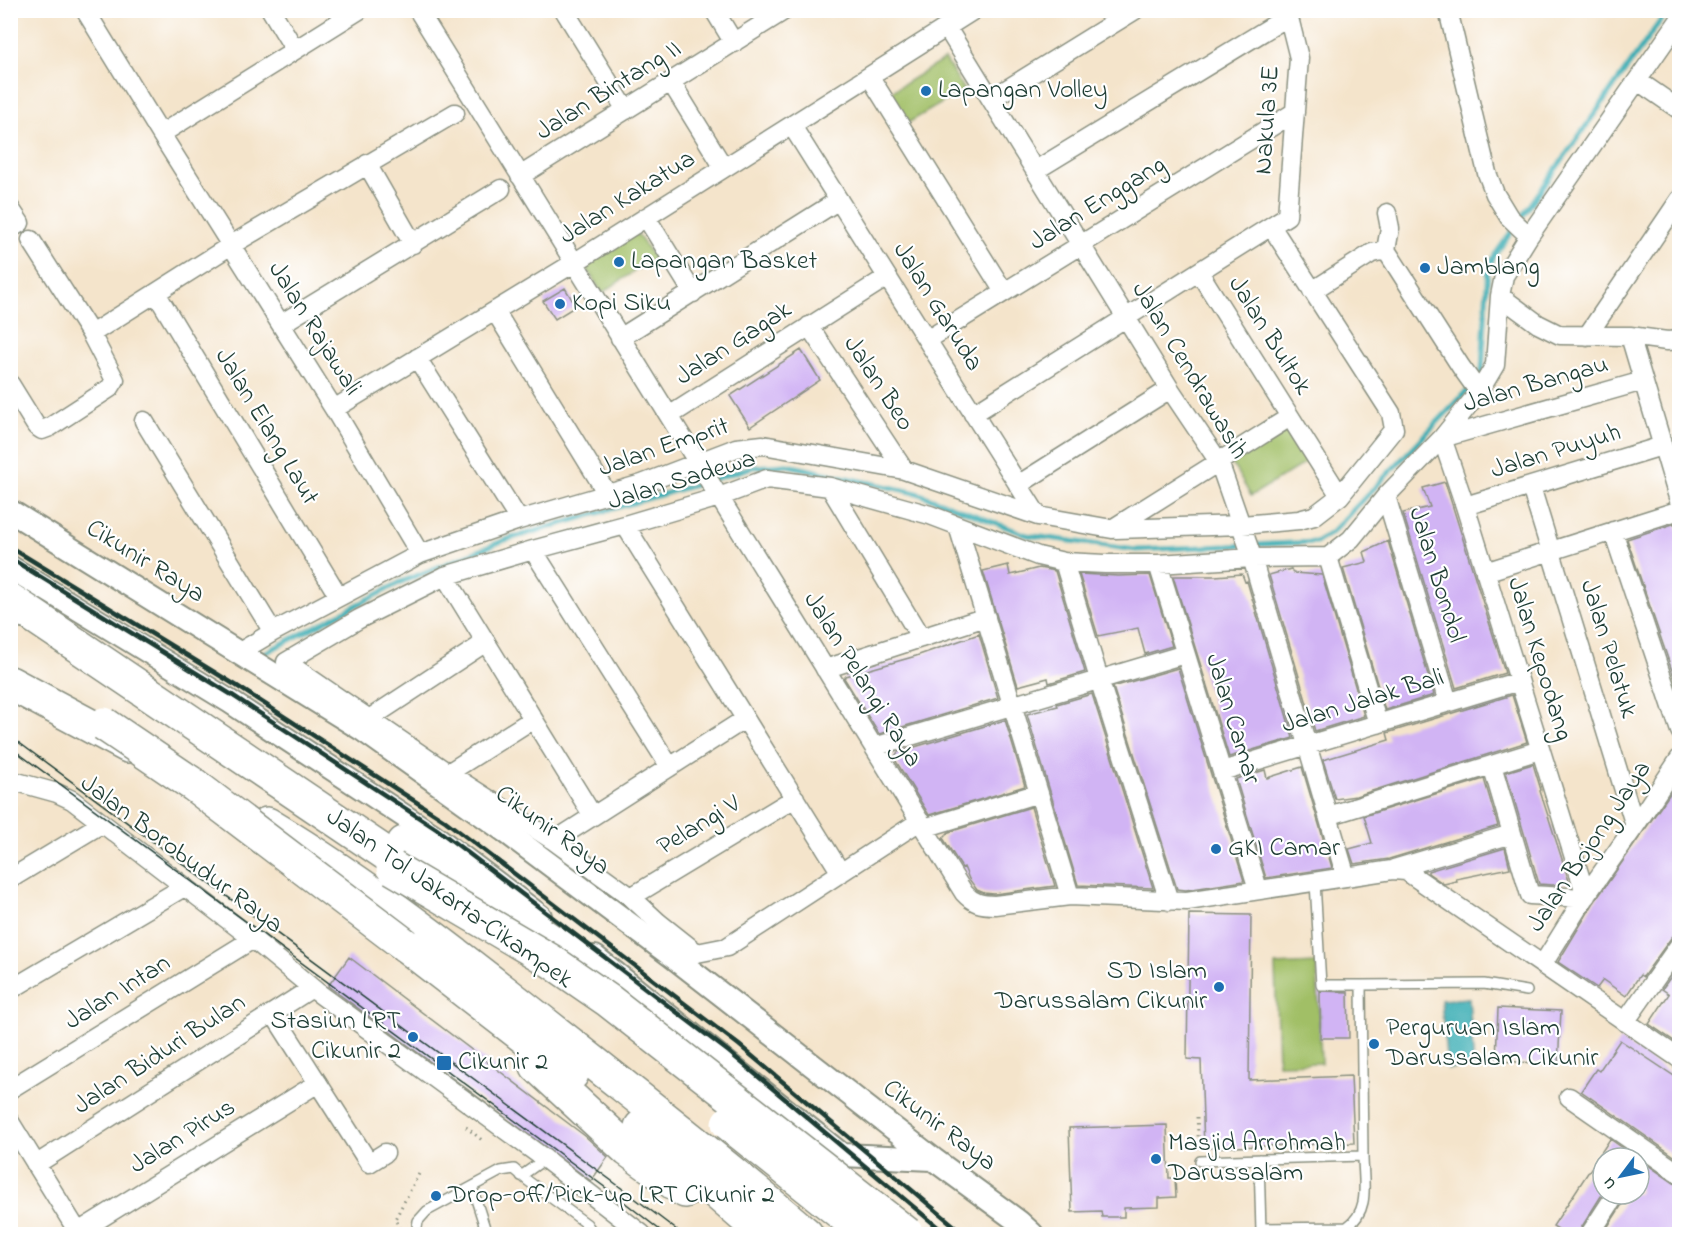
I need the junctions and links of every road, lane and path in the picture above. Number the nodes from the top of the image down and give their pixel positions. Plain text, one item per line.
1 (85, 10) edge
2 (271, 10) edge
3 (359, 10) edge
4 (418, 10) edge
5 (564, 10) edge
6 (714, 10) edge
7 (785, 10) edge
8 (1134, 10) edge
9 (1448, 10) edge
10 (972, 11) edge
11 (1288, 13) edge
12 (1680, 19) edge
13 (947, 28) junction
14 (734, 43) junction
15 (295, 50) junction
16 (870, 77) junction
17 (1638, 81) junction
18 (671, 82) junction
19 (991, 99) junction
20 (626, 110) junction
21 (1680, 110) edge
22 (455, 112) dead end
23 (1295, 112) junction
24 (792, 126) junction
25 (160, 134) junction
26 (367, 165) junction
27 (724, 168) junction
28 (1036, 170) junction
29 (520, 176) junction
30 (501, 189) dead end
31 (1680, 199) edge
32 (839, 200) junction
33 (10, 208) edge
34 (1387, 213) dead end
35 (646, 217) junction
36 (1271, 226) junction
37 (1520, 227) junction
38 (10, 228) edge
39 (31, 240) dead end
40 (413, 244) junction
41 (1081, 244) junction
42 (232, 245) junction
43 (1386, 250) junction
44 (574, 262) junction
45 (1199, 272) junction
46 (888, 277) junction
47 (1312, 291) junction
48 (693, 292) junction
49 (1004, 292) junction
50 (156, 293) junction
51 (1500, 297) junction
52 (495, 311) junction
53 (1126, 318) junction
54 (282, 324) junction
55 (809, 326) junction
56 (91, 334) junction
57 (1587, 336) junction
58 (1630, 336) junction
59 (620, 338) junction
60 (927, 340) junction
61 (1680, 340) edge
62 (417, 358) junction
63 (1643, 381) junction
64 (10, 384) edge
65 (1475, 386) junction
66 (1170, 389) junction
67 (334, 409) junction
68 (973, 414) junction
69 (669, 416) junction
70 (1290, 417) junction
71 (144, 421) dead end
72 (1442, 438) junction
73 (1662, 447) junction
74 (1219, 462) junction
75 (700, 466) junction
76 (904, 470) junction
77 (1018, 485) junction
78 (830, 487) junction
79 (1531, 487) junction
80 (608, 495) junction
81 (717, 495) junction
82 (1340, 496) junction
83 (1386, 496) junction
84 (1680, 504) edge
85 (1465, 507) junction
86 (1680, 510) edge
87 (10, 511) edge
88 (1038, 516) junction
89 (519, 520) junction
90 (625, 525) junction
91 (958, 526) junction
92 (1112, 529) junction
93 (1612, 531) junction
94 (1247, 542) junction
95 (532, 550) junction
96 (1551, 550) junction
97 (420, 554) junction
98 (1328, 557) junction
99 (1064, 562) junction
100 (1158, 564) junction
101 (10, 567) edge
102 (1485, 572) junction
103 (445, 576) junction
104 (333, 587) dead end
105 (10, 600) edge
106 (986, 618) junction
107 (10, 625) edge
108 (273, 632) junction
109 (921, 638) junction
110 (486, 642) junction
111 (238, 653) junction
112 (1185, 654) junction
113 (10, 664) edge
114 (825, 669) junction
115 (1099, 680) junction
116 (1519, 681) junction
117 (10, 683) edge
118 (1448, 702) junction
119 (1013, 705) junction
120 (369, 719) junction
121 (533, 719) junction
122 (745, 719) junction
123 (1378, 724) junction
124 (1680, 731) edge
125 (1307, 745) junction
126 (874, 747) junction
127 (1540, 750) junction
128 (1680, 758) edge
129 (1492, 765) junction
130 (670, 767) junction
131 (1222, 771) junction
132 (448, 772) junction
133 (10, 780) edge
134 (1039, 793) junction
135 (298, 795) junction
136 (795, 798) junction
137 (593, 816) junction
138 (1328, 816) junction
139 (101, 824) junction
140 (922, 825) junction
141 (1635, 826) junction
142 (1512, 834) junction
143 (554, 841) junction
144 (393, 868) junction
145 (1392, 870) junction
146 (841, 873) junction
147 (1346, 877) junction
148 (10, 879) edge
149 (1315, 882) junction
150 (184, 887) junction
151 (1258, 889) junction
152 (1071, 896) junction
153 (631, 897) junction
154 (1585, 897) junction
155 (1169, 901) junction
156 (253, 939) junction
157 (405, 945) junction
158 (1679, 946) edge
159 (1543, 964) junction
160 (1361, 985) junction
161 (312, 988) junction
162 (10, 990) edge
163 (1527, 992) dead end
164 (273, 1013) junction
165 (1625, 1022) junction
166 (1680, 1059) edge
167 (318, 1083) junction
168 (10, 1089) edge
169 (1569, 1097) dead end
170 (1197, 1117) dead end
171 (10, 1122) edge
172 (466, 1127) dead end
173 (483, 1141) dead end
174 (1630, 1146) edge
175 (385, 1153) dead end
176 (1363, 1156) junction
177 (545, 1159) junction
178 (933, 1159) junction
179 (1258, 1159) junction
180 (1651, 1160) edge
181 (1200, 1161) joint
182 (35, 1162) junction
183 (420, 1172) dead end
184 (1680, 1174) edge
185 (522, 1176) junction
186 (472, 1187) junction
187 (1608, 1206) edge
188 (1261, 1231) edge
189 (76, 1233) edge
190 (402, 1234) edge
191 (416, 1234) edge
192 (487, 1234) edge
193 (592, 1234) edge
194 (641, 1234) edge
195 (742, 1234) edge
196 (764, 1234) edge
197 (806, 1234) edge
198 (859, 1234) edge
199 (867, 1234) edge
200 (907, 1234) edge
201 (918, 1234) edge
202 (1032, 1234) edge
203 (1590, 1234) edge

1 - 25 street, Jalan Rajawali
2 - 15 street
3 - 15 street
4 - 29 street, Jalan Pelangi Raya
5 - 20 street
6 - 14 street
7 - 14 street, Jalan Bintang II
8 - 19 street
9 - 37 street
10 - 13 street
11 - 23 street, Nakula 3E
11 - 28 street
12 - 17 street
13 - 16 street, Jalan Kakatua
13 - 19 street, Jalan Cendrawasih
14 - 18 street, Jalan Bintang II
15 - 25 street
16 - 24 street, Jalan Kakatua
16 - 49 street
17 - 21 street
17 - 37 street
18 - 20 street, Jalan Bintang II
18 - 27 street
19 - 28 street, Jalan Cendrawasih
20 - 29 street, Jalan Bintang II
22 - 26 street
23 - 36 street, Nakula 3E
23 - 41 street, Jalan Enggang
24 - 27 street, Jalan Kakatua
24 - 32 street, Jalan Garuda
25 - 42 street, Jalan Rajawali
26 - 40 street
26 - 42 street
27 - 35 street, Jalan Kakatua
28 - 41 street, Jalan Cendrawasih
29 - 44 street, Jalan Pelangi Raya
30 - 40 street
31 - 57 street
32 - 46 street, Jalan Garuda
32 - 48 street
33 - 38 street
34 - 43 street
35 - 44 street, Jalan Kakatua
35 - 48 street
36 - 45 street
36 - 47 street
37 - 51 street
39 - 56 street
40 - 54 street
41 - 49 street, Jalan Enggang
41 - 53 street, Jalan Cendrawasih
42 - 50 street
42 - 54 street, Jalan Rajawali
43 - 47 street
43 - 65 street
44 - 52 street, Jalan Kakatua
44 - 59 street, Jalan Pelangi Raya
45 - 53 street
45 - 70 street, Jalan Bultok
46 - 55 street, Jalan Gagak
46 - 60 street, Jalan Garuda
47 - 82 street
48 - 59 street
49 - 60 street, Jalan Enggang
50 - 56 street
50 - 104 street, Jalan Elang Laut
51 - 57 street
51 - 65 street
52 - 62 street, Jalan Kakatua
52 - 80 street
53 - 66 street, Jalan Cendrawasih
53 - 68 street
54 - 67 street, Jalan Rajawali
55 - 69 street, Jalan Gagak
55 - 76 street, Jalan Beo
56 - 64 street
57 - 58 street
58 - 61 street
58 - 63 street
59 - 69 street, Jalan Pelangi Raya
60 - 68 street, Jalan Garuda
62 - 67 street, Jalan Kakatua
62 - 89 street
63 - 72 street, Jalan Bangau
63 - 73 street
65 - 72 street
66 - 74 street, Jalan Cendrawasih
66 - 77 street
67 - 97 street, Jalan Rajawali
68 - 77 street, Jalan Garuda
69 - 75 street, Jalan Pelangi Raya
70 - 74 street, Jalan Bultok
70 - 82 street
71 - 108 street
72 - 83 street
72 - 85 street, Jalan Kepodang
73 - 79 street, Jalan Puyuh
73 - 84 street
74 - 92 street
74 - 94 street, Jalan Cendrawasih
75 - 76 street, Jalan Emprit
75 - 80 street, Jalan Emprit
75 - 81 street, Jalan Pelangi Raya
76 - 88 street, Jalan Emprit
77 - 88 street, Jalan Garuda
78 - 81 street, Jalan Sadewa
78 - 91 street, Jalan Sadewa
78 - 109 street
79 - 85 street, Jalan Puyuh
79 - 96 street, Jalan Pelatuk
80 - 89 street, Jalan Emprit
81 - 90 street, Jalan Sadewa
81 - 114 street, Jalan Pelangi Raya
82 - 94 street
83 - 98 street
83 - 118 street, Jalan Bondol
85 - 102 street, Jalan Kepodang
86 - 93 street
87 - 111 street, Cikunir Raya
88 - 92 street, Jalan Emprit
89 - 97 street, Jalan Emprit
90 - 95 street, Jalan Sadewa
90 - 122 street
91 - 99 street, Jalan Sadewa
91 - 106 street
92 - 94 street, Jalan Emprit
93 - 96 street
93 - 124 street
94 - 98 street
94 - 100 street, Jalan Sadewa
94 - 125 street, Jalan Cendrawasih
95 - 103 street, Jalan Sadewa
95 - 130 street
96 - 102 street
96 - 141 street, Jalan Pelatuk
97 - 108 street, Jalan Emprit
98 - 123 street
99 - 100 street, Jalan Sadewa
99 - 115 street
100 - 112 street, Jalan Camar
101 - 178 street
102 - 116 street, Jalan Kepodang
103 - 110 street
103 - 120 street, Jalan Sadewa
105 - 135 highway, Jalan Tol Jakarta–Cikampek
106 - 109 street
106 - 119 street
107 - 144 highway
108 - 111 street, Jalan Emprit
109 - 114 street
110 - 120 street
110 - 121 street
111 - 178 street, Cikunir Raya
112 - 115 street
112 - 131 street, Jalan Camar
113 - 157 highway, bridge
114 - 126 street, Jalan Pelangi Raya
115 - 119 street
115 - 155 street
116 - 118 street, Jalan Jalak Bali
116 - 127 street, Jalan Kepodang
117 - 197 highway, Jalan Tol Jakarta–Cikampek
118 - 123 street, Jalan Jalak Bali
119 - 126 street
119 - 134 street
120 - 132 street
121 - 132 street
121 - 137 street
122 - 130 street
122 - 136 street
123 - 125 street, Jalan Jalak Bali
125 - 131 street, Jalan Jalak Bali
125 - 138 street, Jalan Cendrawasih
126 - 140 street, Jalan Pelangi Raya
127 - 129 street
127 - 154 street, Jalan Kepodang
128 - 141 street, Jalan Bojong Jaya
129 - 138 street
129 - 142 street
130 - 137 street
131 - 151 street, Jalan Camar
132 - 143 street
133 - 139 street, Jalan Borobudur Raya
134 - 140 street
134 - 152 street
135 - 198 highway, Jalan Tol Jakarta–Cikampek
135 - 201 highway
136 - 146 street
136 - 153 street, Pelangi V
137 - 143 street
138 - 147 street, Jalan Cendrawasih
139 - 148 street
139 - 150 street, Jalan Borobudur Raya
140 - 146 street
140 - 152 street, Jalan Pelangi Raya
141 - 154 street, Jalan Bojong Jaya
142 - 145 street
142 - 154 street
143 - 153 street
144 - 199 highway, bridge
144 - 200 highway, bridge
145 - 147 street
145 - 159 street
146 - 153 street
147 - 149 street
149 - 151 street
149 - 160 lane
150 - 156 street, Jalan Borobudur Raya
150 - 162 street
151 - 155 street
152 - 155 street
154 - 159 street, Jalan Bojong Jaya
156 - 161 street, Jalan Borobudur Raya
156 - 168 street, Jalan Intan
157 - 195 highway
157 - 196 highway
158 - 165 street
159 - 165 street
160 - 163 lane
160 - 176 lane
161 - 164 street, Jalan Biduri Bulan
161 - 177 street, Jalan Borobudur Raya
164 - 167 street
164 - 182 street, Jalan Biduri Bulan
165 - 166 street
167 - 175 street
167 - 189 street, Jalan Pirus
169 - 174 street
170 - 181 path
171 - 182 street
172 - 173 path
176 - 179 lane
176 - 188 lane
177 - 185 lane
177 - 194 street, Jalan Borobudur Raya
178 - 202 street, Cikunir Raya
179 - 181 lane
179 - 188 lane
180 - 184 street
182 - 189 street
183 - 190 path
185 - 186 lane
185 - 193 lane
186 - 191 lane
186 - 192 lane
187 - 203 street

